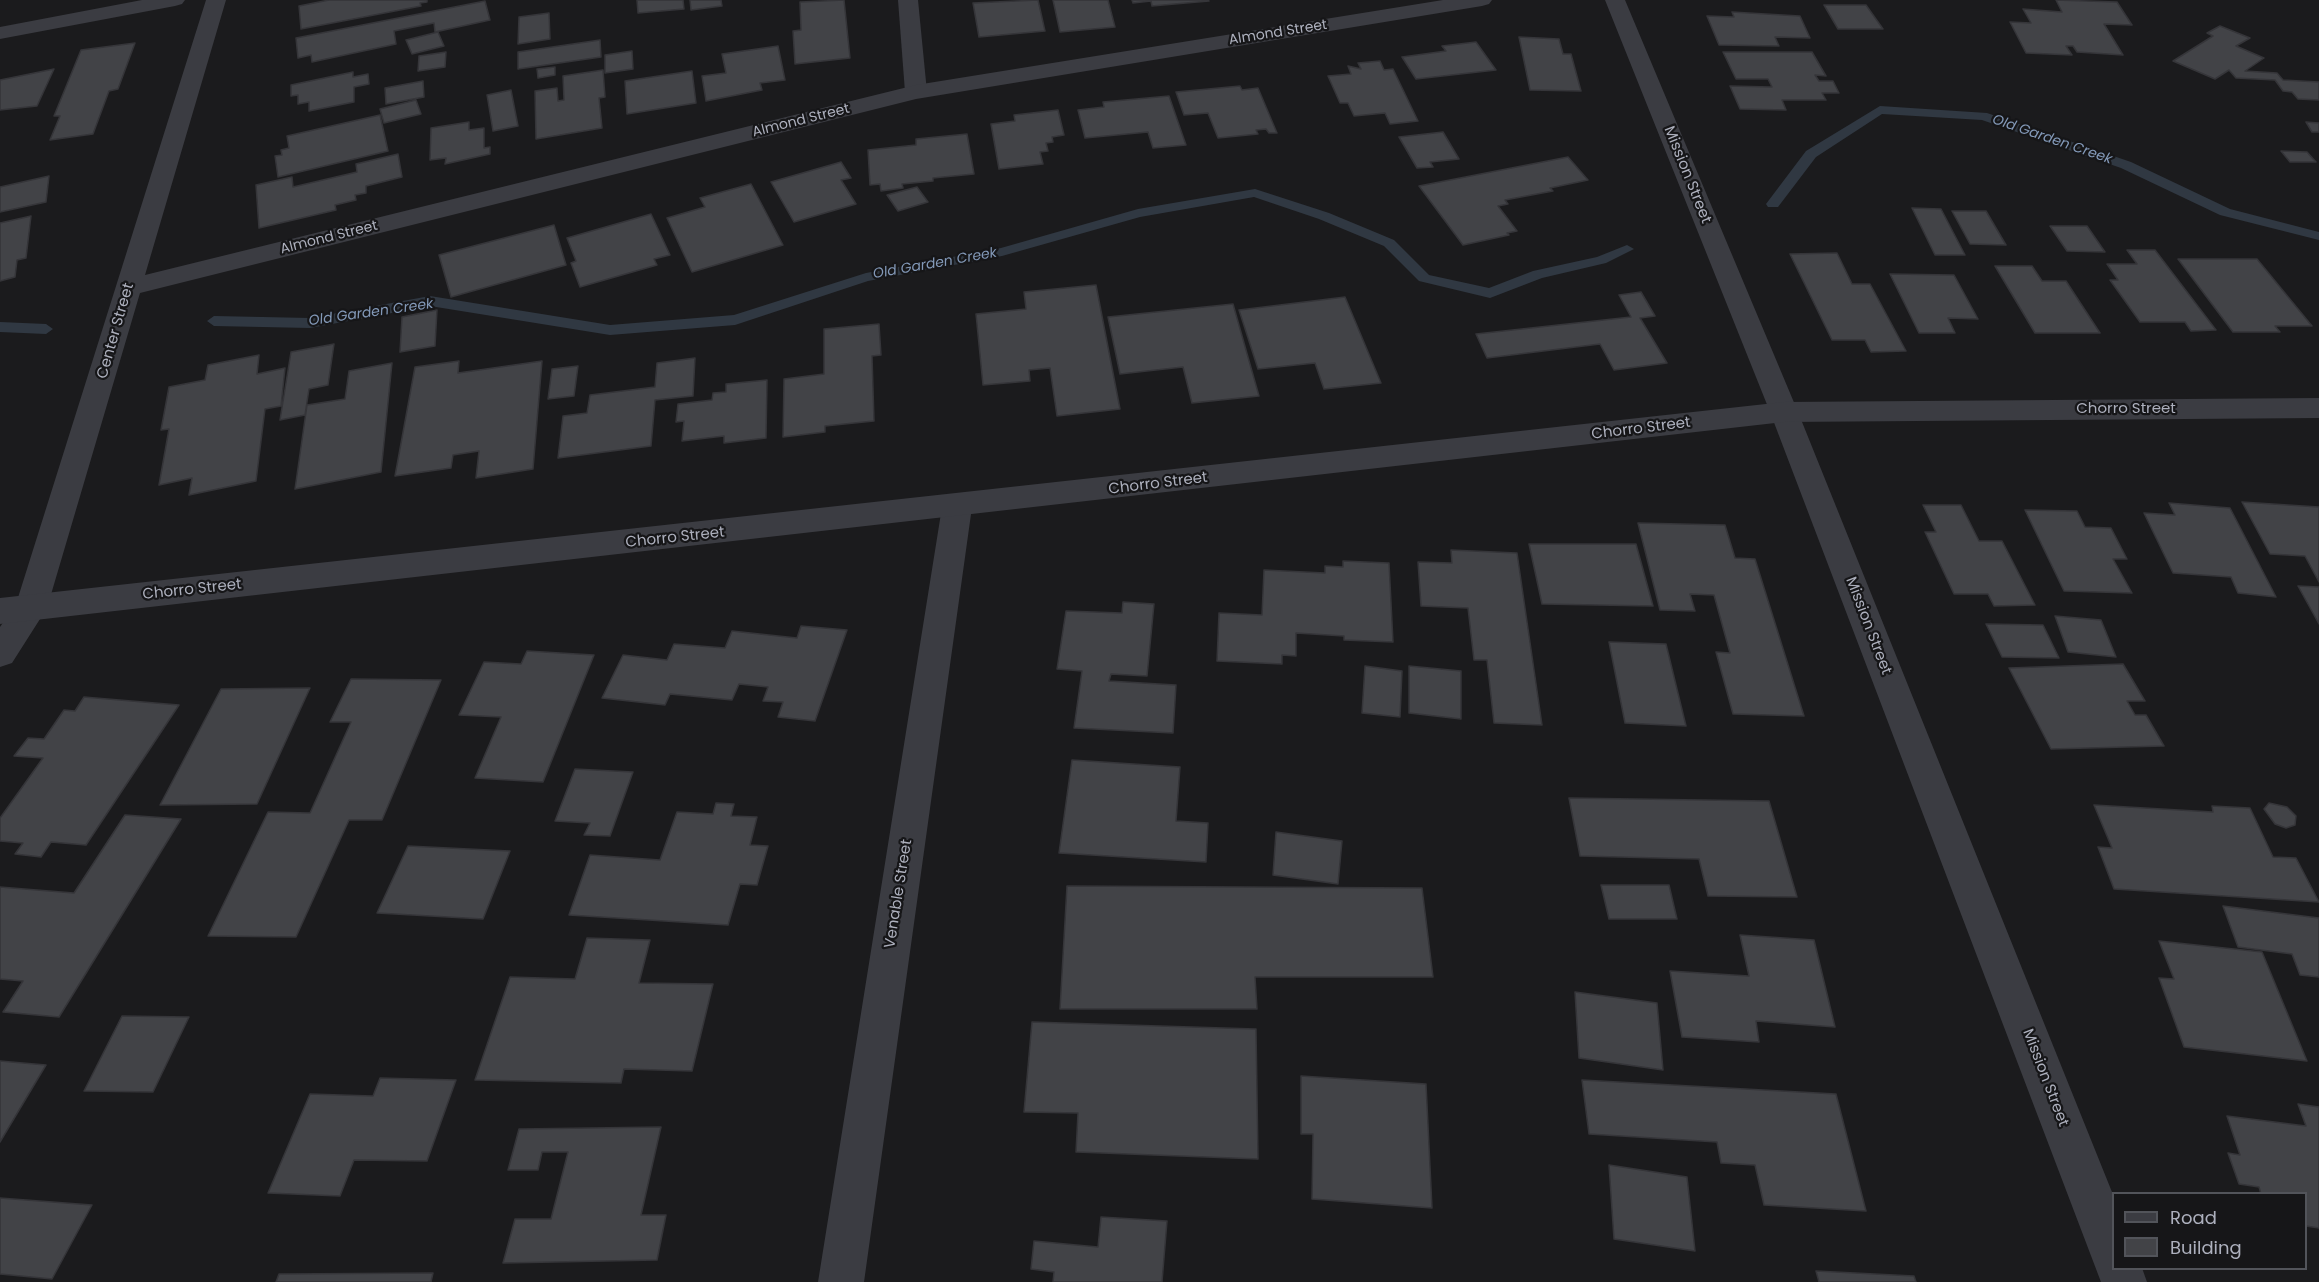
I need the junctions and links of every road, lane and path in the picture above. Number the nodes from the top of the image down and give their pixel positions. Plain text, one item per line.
1 (175, 0) edge
2 (216, 0) edge
3 (908, 0) edge
4 (1482, 0) edge
5 (1616, 0) edge
6 (0, 33) edge
7 (916, 92) junction
8 (128, 288) junction
9 (2319, 408) edge
10 (1784, 412) junction
11 (957, 507) junction
12 (16, 610) edge
13 (0, 654) edge
14 (2112, 1249) edge
15 (841, 1282) edge

1 - 6 street
2 - 8 street, Center Street
3 - 7 street
4 - 7 street, Almond Street
5 - 10 street, Mission Street
7 - 8 street, Almond Street
8 - 12 street, Center Street
9 - 10 street, Chorro Street
10 - 11 street, Chorro Street
10 - 14 street, Mission Street
11 - 12 street, Chorro Street
11 - 15 street, Venable Street
12 - 13 street, Center Street

